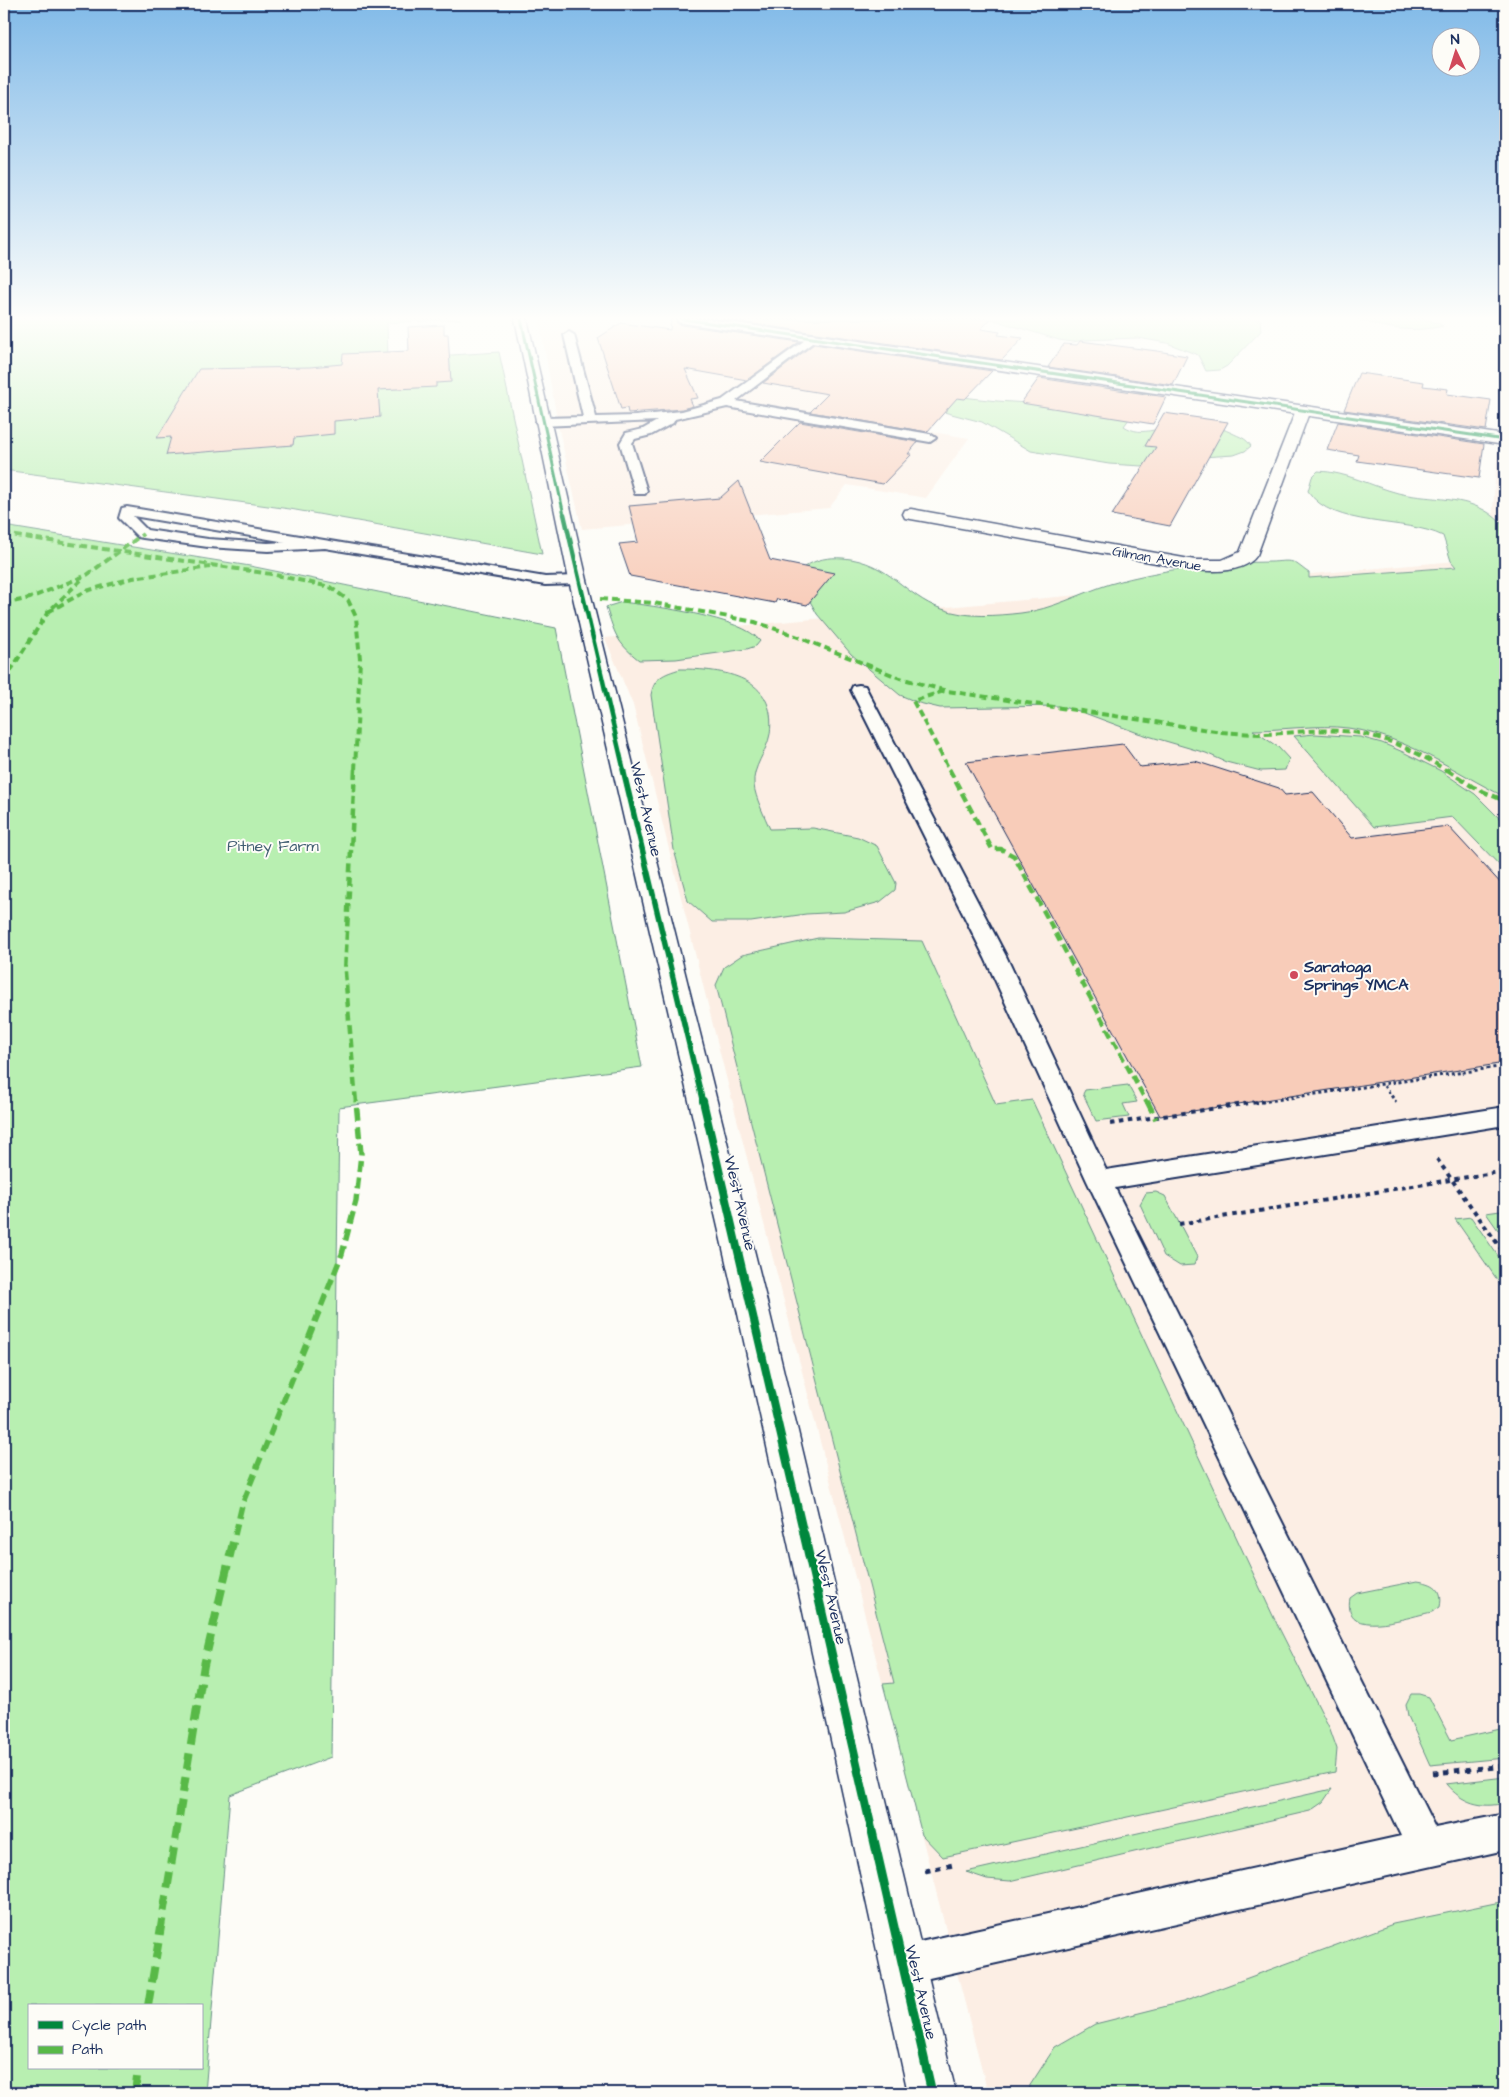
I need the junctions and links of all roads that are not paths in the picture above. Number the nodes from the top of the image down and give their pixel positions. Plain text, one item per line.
1 (541, 417) edge
2 (589, 417) edge
3 (674, 417) joint
4 (807, 417) edge
5 (1300, 417) edge
6 (1349, 417) edge
7 (590, 420) junction
8 (542, 422) junction
9 (930, 438) dead end
10 (1505, 440) edge
11 (640, 491) dead end
12 (912, 514) dead end
13 (326, 544) junction
14 (578, 580) junction
15 (859, 690) dead end
16 (1505, 1116) edge
17 (1099, 1181) junction
18 (1505, 1832) edge
19 (1426, 1848) junction
20 (902, 1965) junction
21 (932, 2093) edge

1 - 8 street, West Avenue
2 - 7 lane
3 - 7 lane
3 - 11 lane
4 - 9 lane
5 - 12 street, Gilman Avenue
6 - 10 street
7 - 8 lane
8 - 14 street, West Avenue
13 - 13 lane
13 - 14 lane
14 - 20 street, West Avenue
15 - 17 lane
16 - 17 lane
17 - 19 lane
18 - 19 lane
19 - 20 lane
20 - 21 street, West Avenue

